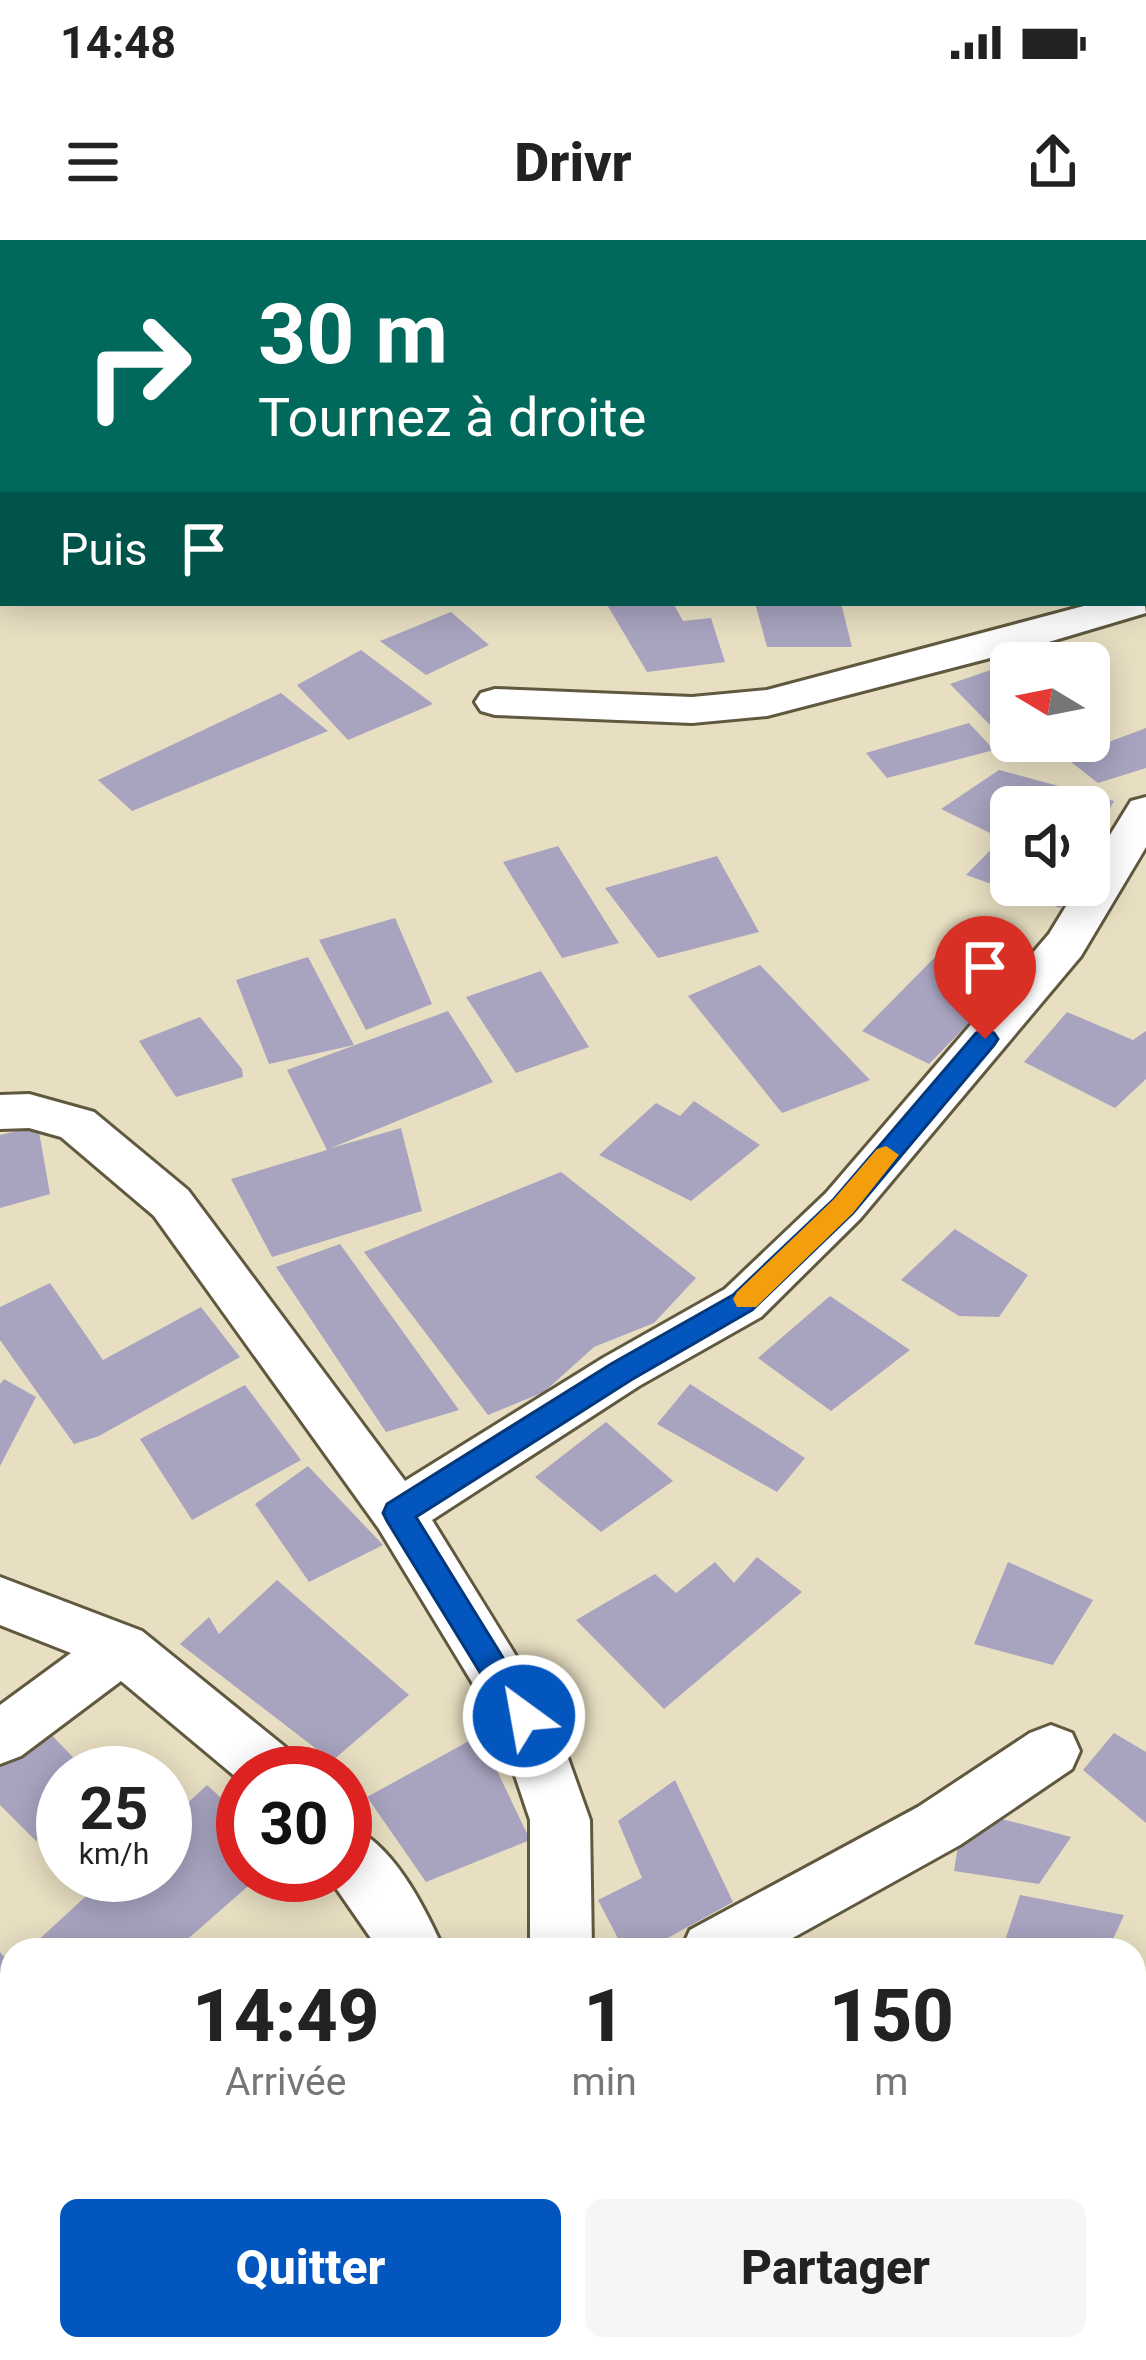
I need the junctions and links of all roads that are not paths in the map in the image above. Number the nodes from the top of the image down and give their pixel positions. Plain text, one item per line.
1 (1129, 606) edge
2 (495, 702) dead end
3 (1146, 811) edge
4 (0, 1112) edge
5 (398, 1513) junction
6 (0, 1601) edge
7 (122, 1648) junction
8 (0, 1738) edge
9 (241, 1746) edge
10 (1051, 1751) dead end
11 (372, 1884) edge
12 (406, 1938) edge
13 (561, 1938) edge
14 (736, 1938) edge

1 - 2 street
3 - 5 street
4 - 5 street
5 - 13 street
6 - 7 street
7 - 8 street
7 - 9 street
10 - 14 street
11 - 12 street

